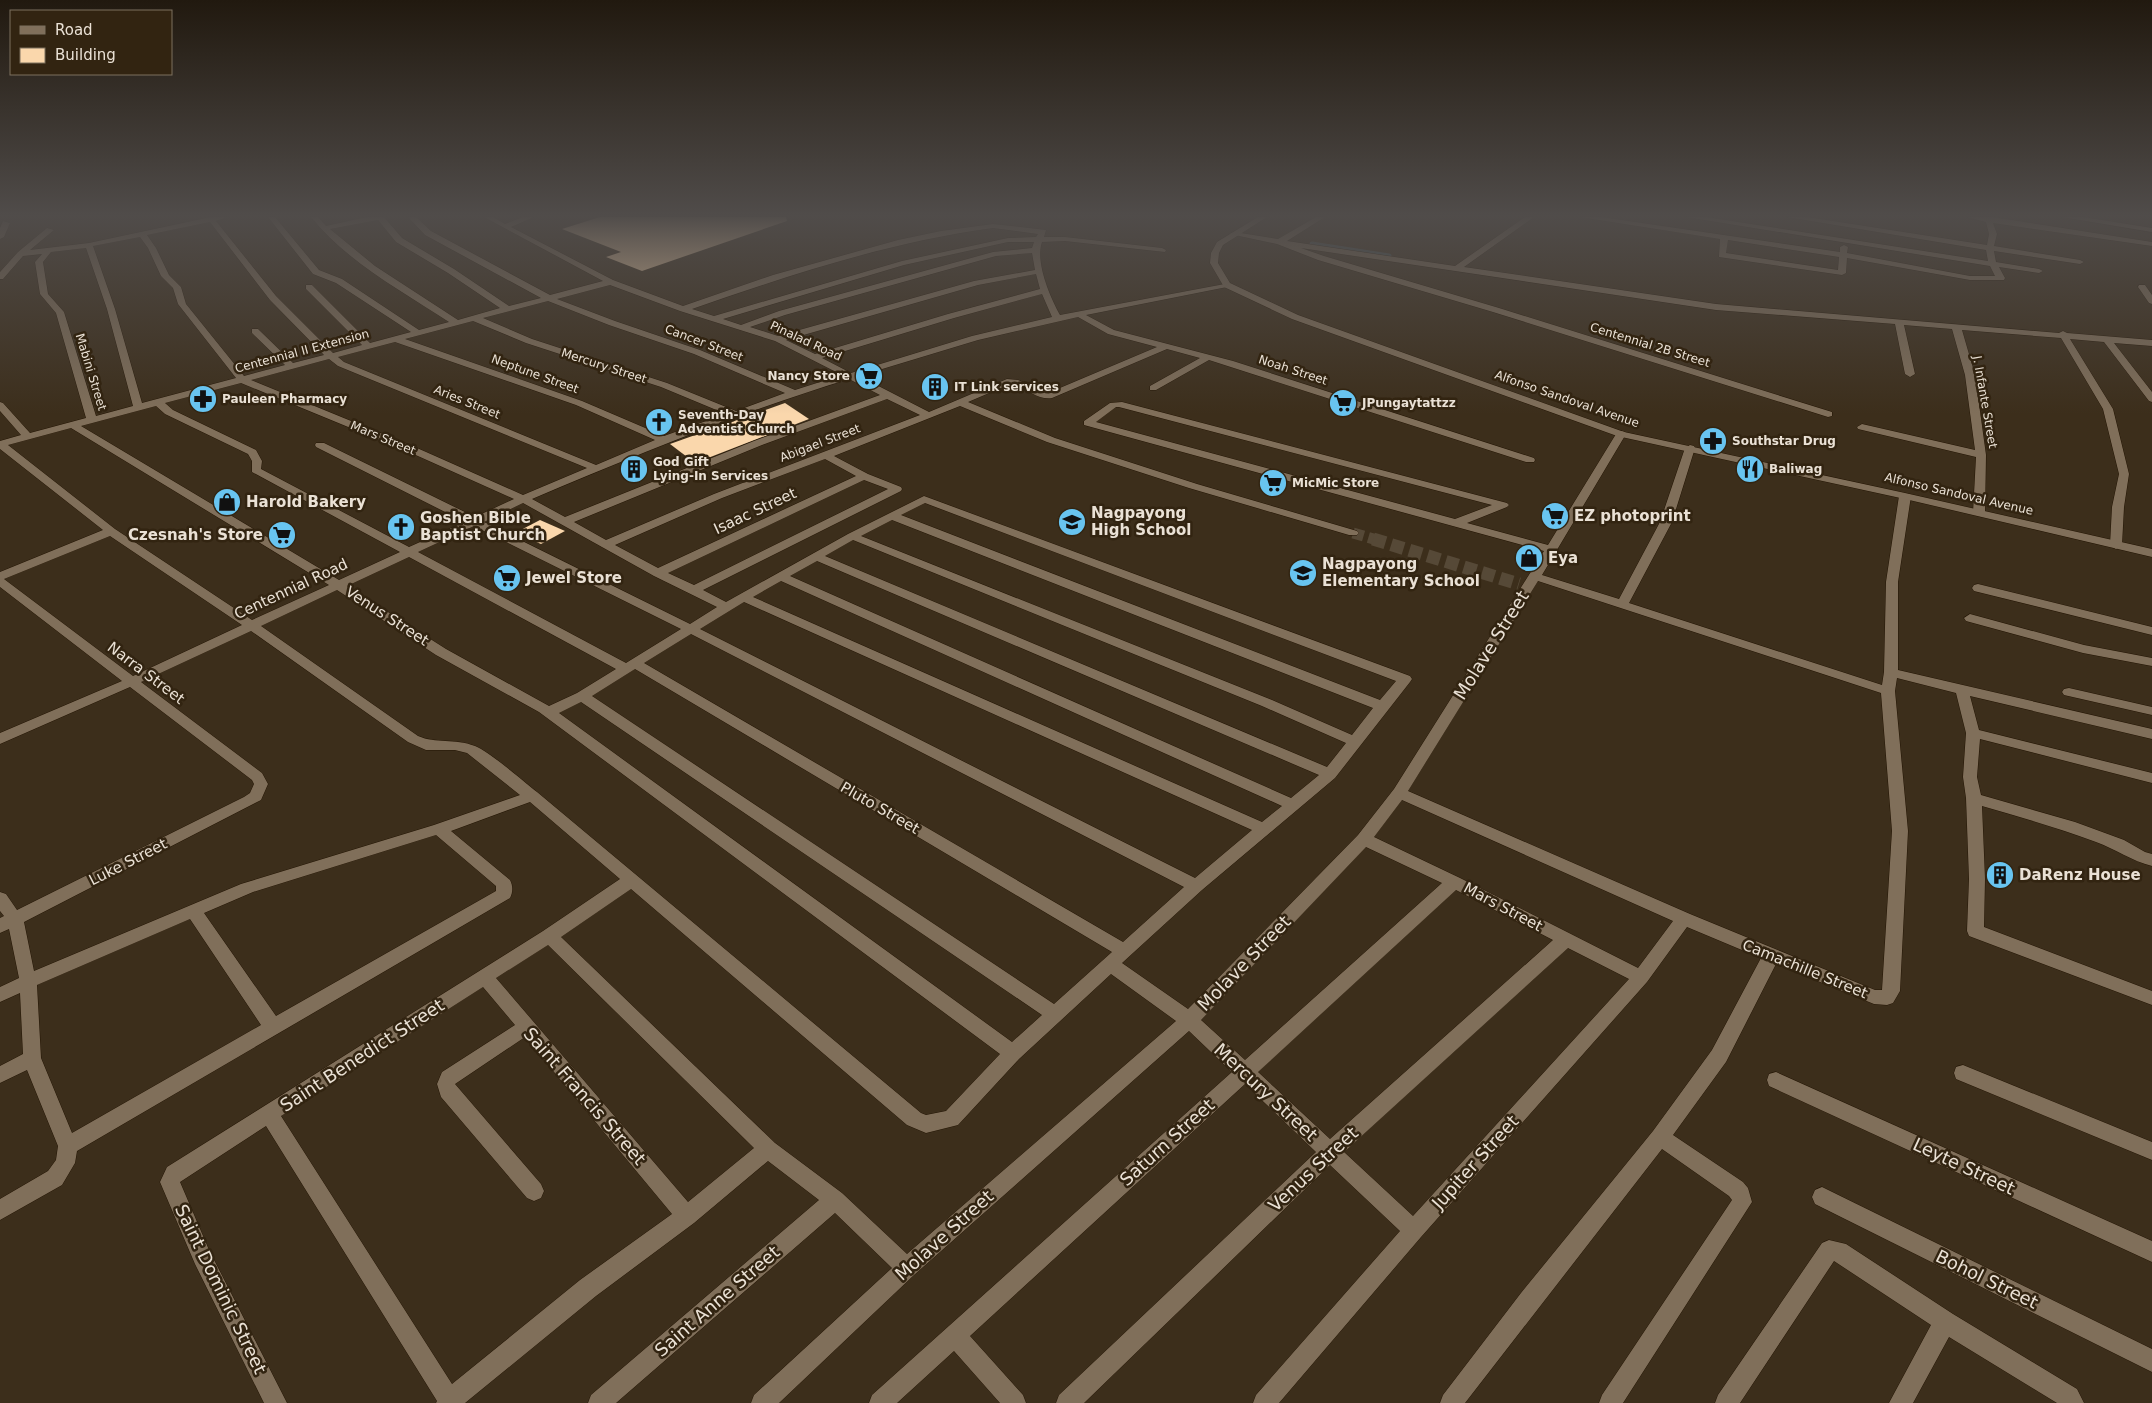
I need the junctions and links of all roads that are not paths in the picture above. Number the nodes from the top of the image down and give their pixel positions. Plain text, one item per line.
1 (42, 282) edge
2 (102, 282) edge
3 (171, 282) edge
4 (261, 282) edge
5 (341, 282) edge
6 (394, 282) edge
7 (468, 282) edge
8 (520, 282) edge
9 (608, 282) edge
10 (611, 282) edge
11 (760, 282) edge
12 (836, 282) edge
13 (893, 282) edge
14 (984, 282) edge
15 (1042, 282) edge
16 (1225, 282) edge
17 (1404, 282) edge
18 (1548, 282) edge
19 (1227, 285) junction
20 (308, 287) dead end
21 (2142, 287) dead end
22 (1044, 291) junction
23 (548, 298) junction
24 (2152, 301) edge
25 (507, 309) junction
26 (683, 309) junction
27 (1078, 313) junction
28 (474, 318) junction
29 (1057, 318) junction
30 (713, 319) junction
31 (1899, 321) junction
32 (457, 323) junction
33 (1956, 326) junction
34 (740, 328) junction
35 (255, 331) dead end
36 (418, 333) junction
37 (2063, 334) junction
38 (2107, 338) junction
39 (395, 339) junction
40 (778, 339) junction
41 (2152, 343) edge
42 (368, 346) junction
43 (1167, 346) junction
44 (331, 356) junction
45 (815, 357) junction
46 (1208, 357) junction
47 (292, 366) junction
48 (1910, 374) dead end
49 (849, 376) junction
50 (242, 380) junction
51 (1153, 388) dead end
52 (794, 394) junction
53 (888, 395) junction
54 (2152, 399) edge
55 (158, 402) junction
56 (960, 402) junction
57 (0, 405) edge
58 (138, 407) junction
59 (735, 414) junction
60 (1828, 414) dead end
61 (929, 416) junction
62 (92, 420) junction
63 (73, 425) junction
64 (1862, 427) dead end
65 (1621, 434) junction
66 (27, 436) junction
67 (664, 440) junction
68 (0, 444) edge
69 (320, 445) dead end
70 (1690, 448) junction
71 (826, 456) junction
72 (1981, 456) junction
73 (1530, 460) dead end
74 (595, 468) junction
75 (864, 476) junction
76 (1905, 496) junction
77 (523, 499) junction
78 (1979, 513) junction
79 (893, 516) junction
80 (475, 521) junction
81 (564, 522) junction
82 (1456, 523) junction
83 (111, 531) junction
84 (1353, 534) tunnel mouth
85 (852, 536) junction
86 (606, 544) junction
87 (2116, 545) junction
88 (1551, 549) junction
89 (410, 551) junction
90 (2152, 554) edge
91 (818, 557) junction
92 (658, 573) junction
93 (0, 576) edge
94 (781, 576) junction
95 (0, 581) edge
96 (1528, 583) junction
97 (338, 584) junction
98 (1978, 588) dead end
99 (694, 590) junction
100 (743, 597) junction
101 (1622, 605) junction
102 (726, 607) junction
103 (1970, 618) dead end
104 (252, 625) junction
105 (691, 629) junction
106 (2152, 631) edge
107 (2152, 662) edge
108 (631, 667) junction
109 (1891, 672) junction
110 (130, 682) junction
111 (1962, 690) junction
112 (1888, 692) junction
113 (2069, 692) dead end
114 (582, 696) junction
115 (1382, 706) junction
116 (2152, 711) edge
117 (549, 712) junction
118 (1973, 733) junction
119 (2152, 734) edge
120 (0, 739) edge
121 (1355, 742) junction
122 (1330, 774) junction
123 (2152, 778) edge
124 (1399, 792) junction
125 (256, 796) joint
126 (532, 796) junction
127 (1974, 798) junction
128 (1293, 806) junction
129 (439, 830) junction
130 (1264, 830) junction
131 (1364, 839) junction
132 (2152, 860) edge
133 (631, 880) junction
134 (1454, 882) junction
135 (1196, 886) junction
136 (0, 898) edge
137 (193, 911) junction
138 (1684, 919) junction
139 (8, 923) edge
140 (549, 936) junction
141 (1565, 940) junction
142 (1124, 951) junction
143 (1771, 956) junction
144 (1110, 964) junction
145 (484, 976) junction
146 (1641, 976) junction
147 (28, 981) junction
148 (0, 995) edge
149 (2152, 998) edge
150 (1055, 1014) junction
151 (1189, 1020) junction
152 (272, 1027) junction
153 (526, 1027) junction
154 (1013, 1053) junction
155 (32, 1058) junction
156 (1244, 1072) junction
157 (1963, 1073) dead end
158 (0, 1075) edge
159 (1776, 1080) dead end
160 (270, 1114) junction
161 (1660, 1137) junction
162 (68, 1146) junction
163 (768, 1149) junction
164 (1331, 1151) junction
165 (2152, 1151) edge
166 (174, 1174) joint
167 (534, 1192) dead end
168 (1822, 1198) dead end
169 (835, 1200) junction
170 (0, 1210) edge
171 (687, 1216) junction
172 (1414, 1230) junction
173 (2152, 1252) edge
174 (907, 1268) junction
175 (1945, 1322) junction
176 (955, 1336) junction
177 (2152, 1361) edge
178 (448, 1402) edge
179 (276, 1403) edge
180 (599, 1403) edge
181 (762, 1403) edge
182 (880, 1403) edge
183 (1015, 1403) edge
184 (1067, 1403) edge
185 (1264, 1403) edge
186 (1451, 1403) edge
187 (1610, 1403) edge
188 (1726, 1403) edge
189 (1900, 1403) edge
190 (2073, 1403) edge

1 - 62 street, Mabini Street
2 - 58 street
3 - 50 street
4 - 44 street, Aries Street
5 - 36 street
6 - 32 street
7 - 25 street
8 - 23 street, Cancer Street
9 - 23 street, Centennial II Extension
10 - 26 street, Pinalad Road
11 - 26 street
12 - 30 street
13 - 34 street
14 - 40 street
15 - 22 street
16 - 19 street
17 - 60 street, Centennial 2B Street
18 - 31 street
19 - 27 street, Centennial Road
19 - 65 street, Alfonso Sandoval Avenue
20 - 42 street
21 - 24 street
22 - 29 street
22 - 45 street
23 - 25 street, Centennial II Extension
23 - 52 street, Cancer Street
25 - 28 street, Centennial II Extension
26 - 30 street, Pinalad Road
27 - 29 street, Centennial Road
27 - 43 street, Noah Street
28 - 32 street, Centennial II Extension
28 - 59 street, Mercury Street
29 - 49 street, Centennial Road
30 - 34 street, Pinalad Road
31 - 33 street
31 - 48 street
32 - 36 street, Centennial II Extension
33 - 37 street
33 - 72 street, J. Infante Street
34 - 40 street, Pinalad Road
35 - 47 street
36 - 39 street, Centennial II Extension
37 - 38 street
37 - 87 street
38 - 41 street
38 - 54 street
39 - 42 street, Centennial II Extension
39 - 67 street, Neptune Street
40 - 45 street, Pinalad Road
42 - 44 street, Centennial II Extension
43 - 46 street, Noah Street
43 - 56 street, Abigael Street
44 - 47 street, Centennial II Extension
44 - 74 street, Aries Street
45 - 49 street, Pinalad Road
46 - 51 street
46 - 73 street, Noah Street
47 - 50 street, Centennial II Extension
49 - 52 street, Centennial Road
49 - 53 street, Pinalad Road
50 - 55 street, Centennial II Extension
50 - 77 street, Mars Street
52 - 59 street, Centennial Road
53 - 61 street, Pinalad Road
53 - 81 street
55 - 58 street, Centennial II Extension
55 - 89 street, Pluto Street
56 - 61 street, Abigael Street
56 - 84 street
57 - 66 street
58 - 62 street, Centennial II Extension
59 - 67 street, Centennial Road
61 - 71 street, Abigael Street
62 - 63 street, Centennial II Extension
63 - 66 street, Centennial II Extension
63 - 97 street, Venus Street
64 - 72 street
65 - 70 street, Alfonso Sandoval Avenue
65 - 88 street, Molave Street
66 - 68 street, Centennial II Extension
67 - 74 street, Centennial Road
68 - 83 street
69 - 80 street
70 - 76 street, Alfonso Sandoval Avenue
70 - 101 street
71 - 75 street
71 - 86 street, Abigael Street
72 - 78 street, J. Infante Street
74 - 77 street, Centennial Road
75 - 92 street, Isaac Street
75 - 99 street
76 - 78 street, Alfonso Sandoval Avenue
76 - 109 street, Camachille Street
77 - 80 street, Centennial Road
77 - 81 street, Mars Street
78 - 87 street, Alfonso Sandoval Avenue
79 - 85 street
79 - 115 street
79 - 115 street
80 - 89 street, Centennial Road
80 - 105 street
81 - 86 street, Mars Street
82 - 82 street
82 - 88 street
83 - 93 street
83 - 104 street
85 - 91 street
85 - 121 street
86 - 92 street, Mars Street
87 - 90 street, Alfonso Sandoval Avenue
88 - 96 street, Molave Street
89 - 97 street, Centennial Road
89 - 108 street, Pluto Street
91 - 94 street
91 - 122 street
92 - 99 street, Mars Street
94 - 100 street
94 - 128 street
95 - 110 street, Narra Street
96 - 101 street
96 - 124 street, Molave Street
97 - 104 street, Centennial Road
97 - 117 street, Venus Street
98 - 106 street
99 - 102 street, Mars Street
100 - 102 street
100 - 130 street
101 - 112 street
102 - 105 street
103 - 107 street
104 - 110 street, Centennial Road
104 - 126 street
105 - 108 street
105 - 135 street
108 - 114 street
108 - 142 street, Pluto Street
109 - 111 street
109 - 112 street, Camachille Street
110 - 120 street, Centennial Road
110 - 125 street, Narra Street
111 - 118 street
111 - 119 street
112 - 143 street, Camachille Street
113 - 116 street
114 - 117 street
114 - 150 street
115 - 121 street
117 - 154 street, Venus Street
118 - 123 street
118 - 127 street
121 - 122 street
122 - 128 street
124 - 131 street, Molave Street
124 - 138 street, Camachille Street
125 - 139 street, Luke Street
126 - 129 street
126 - 133 street
127 - 132 street
127 - 149 street
128 - 130 street
129 - 137 street
129 - 152 street
130 - 135 street
131 - 134 street, Mars Street
131 - 151 street, Molave Street
133 - 140 street, Saint Benedict Street
133 - 154 street
134 - 141 street, Mars Street
134 - 156 street, Saturn Street
135 - 142 street
136 - 139 street
137 - 147 street
137 - 152 street
138 - 143 street, Camachille Street
138 - 146 street, Jupiter Street
139 - 147 street
140 - 145 street, Saint Benedict Street
140 - 163 street
141 - 146 street, Mars Street
141 - 164 street, Venus Street
142 - 144 street
143 - 161 street
144 - 150 street
144 - 151 street, Mercury Street
145 - 153 street, Saint Francis Street
145 - 160 street, Saint Benedict Street
146 - 172 street, Jupiter Street
147 - 148 street
147 - 155 street
150 - 154 street
151 - 156 street, Mercury Street
151 - 174 street, Molave Street
152 - 162 street
153 - 167 street
153 - 171 street, Saint Francis Street
155 - 158 street
155 - 162 street
156 - 164 street, Mercury Street
156 - 176 street, Saturn Street
157 - 165 street
159 - 173 street, Leyte Street
160 - 166 street, Saint Benedict Street
160 - 178 street
161 - 186 street
161 - 187 street
162 - 170 street
163 - 169 street
163 - 171 street
164 - 172 street, Mercury Street
164 - 184 street, Venus Street
166 - 179 street, Saint Dominic Street
168 - 177 street, Bohol Street
169 - 174 street
169 - 180 street, Saint Anne Street
171 - 178 street
172 - 185 street, Jupiter Street
174 - 181 street, Molave Street
175 - 188 street
175 - 189 street
175 - 190 street
176 - 182 street, Saturn Street
176 - 183 street

